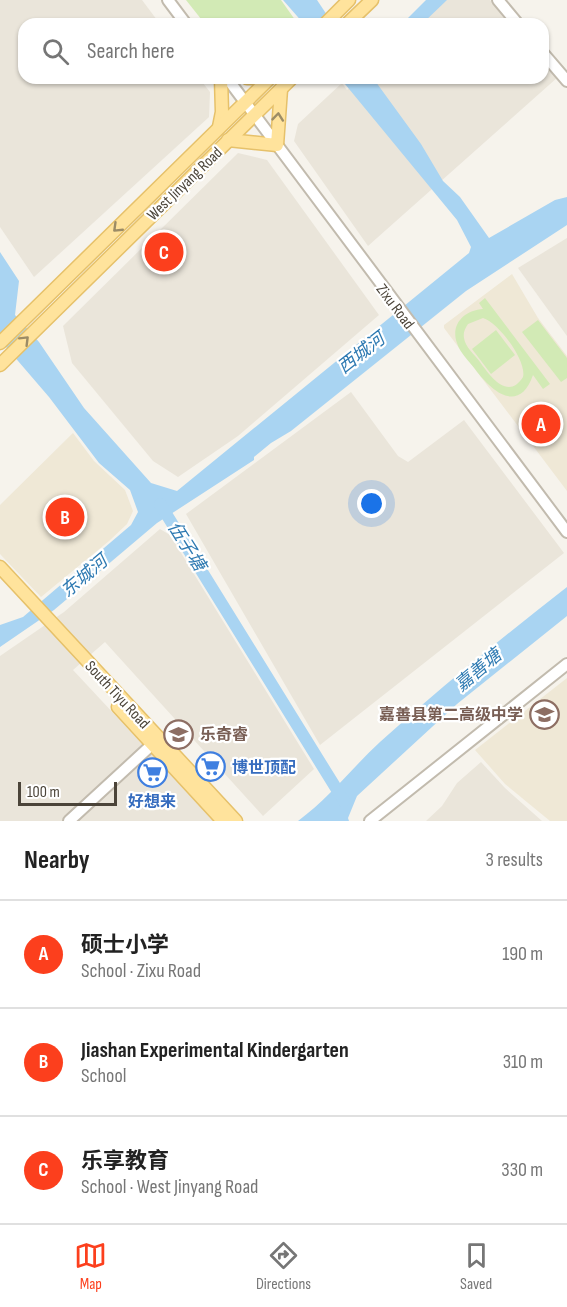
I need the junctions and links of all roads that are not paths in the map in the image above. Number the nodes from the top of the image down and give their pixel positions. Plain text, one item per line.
1 (168, 0) edge
2 (349, 0) edge
3 (372, 0) edge
4 (498, 0) edge
5 (182, 18) edge
6 (330, 18) edge
7 (353, 18) edge
8 (513, 18) edge
9 (549, 60) edge
10 (567, 81) edge
11 (220, 84) edge
12 (232, 84) edge
13 (264, 84) edge
14 (286, 84) edge
15 (281, 89) junction
16 (245, 102) junction
17 (255, 115) junction
18 (219, 128) junction
19 (228, 140) junction
20 (277, 145) junction
21 (0, 343) edge
22 (0, 365) edge
23 (567, 532) edge
24 (0, 567) edge
25 (0, 576) edge
26 (18, 591) junction
27 (567, 664) edge
28 (156, 741) junction
29 (69, 821) edge
30 (223, 821) edge
31 (236, 821) edge
32 (370, 821) edge

1 - 5 street
2 - 6 main road
3 - 7 main road
4 - 8 street
9 - 10 street
11 - 18 main road
12 - 16 street, Zixu Road
13 - 16 main road, West Jinyang Road
14 - 15 main road, West Jinyang Road
15 - 17 main road, West Jinyang Road
20 -> 15 main road
16 - 17 street, Zixu Road
16 - 18 main road, West Jinyang Road
17 - 19 main road, West Jinyang Road
17 - 20 street, Zixu Road
18 -> 21 main road, West Jinyang Road
19 - 20 main road
22 -> 19 main road, West Jinyang Road
20 - 23 street, Zixu Road
24 - 26 main road, South Tiyu Road
25 - 26 main road, South Tiyu Road
26 - 28 main road, South Tiyu Road
27 - 32 street
28 - 29 street
28 - 30 main road, South Tiyu Road
28 - 31 main road, South Tiyu Road

